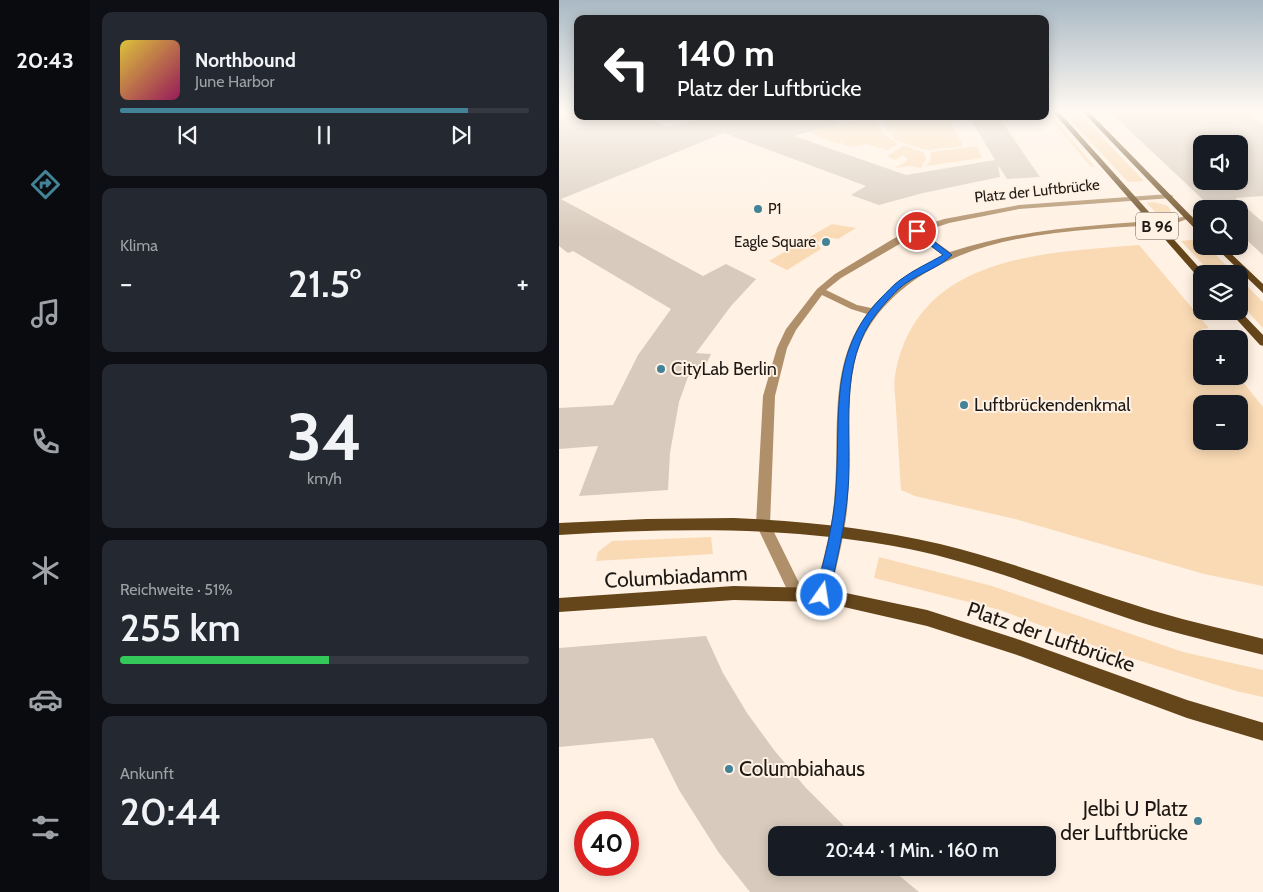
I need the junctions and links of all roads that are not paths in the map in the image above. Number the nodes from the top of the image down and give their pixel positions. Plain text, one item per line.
1 (1093, 154) edge
2 (1127, 154) edge
3 (1169, 196) junction
4 (1133, 199) junction
5 (1189, 217) junction
6 (1193, 221) edge
7 (1156, 224) junction
8 (917, 231) junction
9 (948, 255) junction
10 (1227, 255) edge
11 (1193, 266) edge
12 (820, 291) junction
13 (1263, 291) edge
14 (873, 312) junction
15 (1243, 320) edge
16 (1263, 343) edge
17 (763, 524) junction
18 (559, 529) edge
19 (837, 531) junction
20 (796, 593) junction
21 (822, 595) junction
22 (559, 605) edge
23 (1263, 647) edge
24 (1263, 732) edge

1 - 4 main road, B 96
2 - 3 main road, B 96
3 - 4 street, Platz der Luftbrücke
3 - 5 main road, B 96
4 - 7 main road, B 96
4 - 8 street, Platz der Luftbrücke
5 - 6 main road, B 96
5 - 7 street
7 - 9 street
7 - 11 main road, B 96
8 - 9 street
8 - 12 street, Platz der Luftbrücke
9 - 14 street
10 - 13 main road
12 - 14 street
12 - 17 street, Platz der Luftbrücke
14 - 19 street
15 - 16 main road
17 - 18 main road
17 - 19 main road
17 - 20 street, Platz der Luftbrücke
19 - 21 street
19 - 23 main road
20 - 21 main road, Platz der Luftbrücke
20 - 22 main road, Columbiadamm
21 - 24 main road, Platz der Luftbrücke

